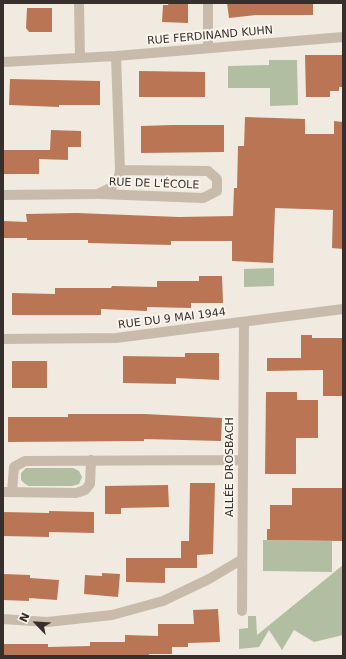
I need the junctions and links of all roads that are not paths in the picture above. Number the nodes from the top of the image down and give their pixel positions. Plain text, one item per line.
1 (79, 3) edge
2 (208, 3) edge
3 (343, 37) edge
4 (208, 47) junction
5 (116, 56) junction
6 (80, 58) junction
7 (3, 62) edge
8 (120, 170) junction
9 (98, 194) junction
10 (3, 195) edge
11 (343, 309) edge
12 (244, 322) junction
13 (3, 339) edge
14 (91, 460) junction
15 (242, 460) junction
16 (7, 492) edge
17 (242, 560) junction
18 (242, 612) dead end
19 (3, 619) edge

1 - 6 street
2 - 4 street
3 - 4 street, RUE FERDINAND KUHN
4 - 5 street, RUE FERDINAND KUHN
5 - 6 street, RUE FERDINAND KUHN
5 - 8 street, RUE DE L'ÉCOLE
6 - 7 street, RUE FERDINAND KUHN
8 - 9 street, RUE DE L'ÉCOLE
8 - 9 street, RUE DE L'ÉCOLE
9 - 10 street, RUE DE L'ÉCOLE
11 - 12 street, RUE DU 9 MAI 1944
12 - 13 street, RUE DU 9 MAI 1944
12 - 15 street, ALLÉE DROSBACH
14 - 15 street
14 - 16 street
14 - 16 street
15 - 17 street, ALLÉE DROSBACH
17 - 18 street, ALLÉE DROSBACH
17 - 19 street

